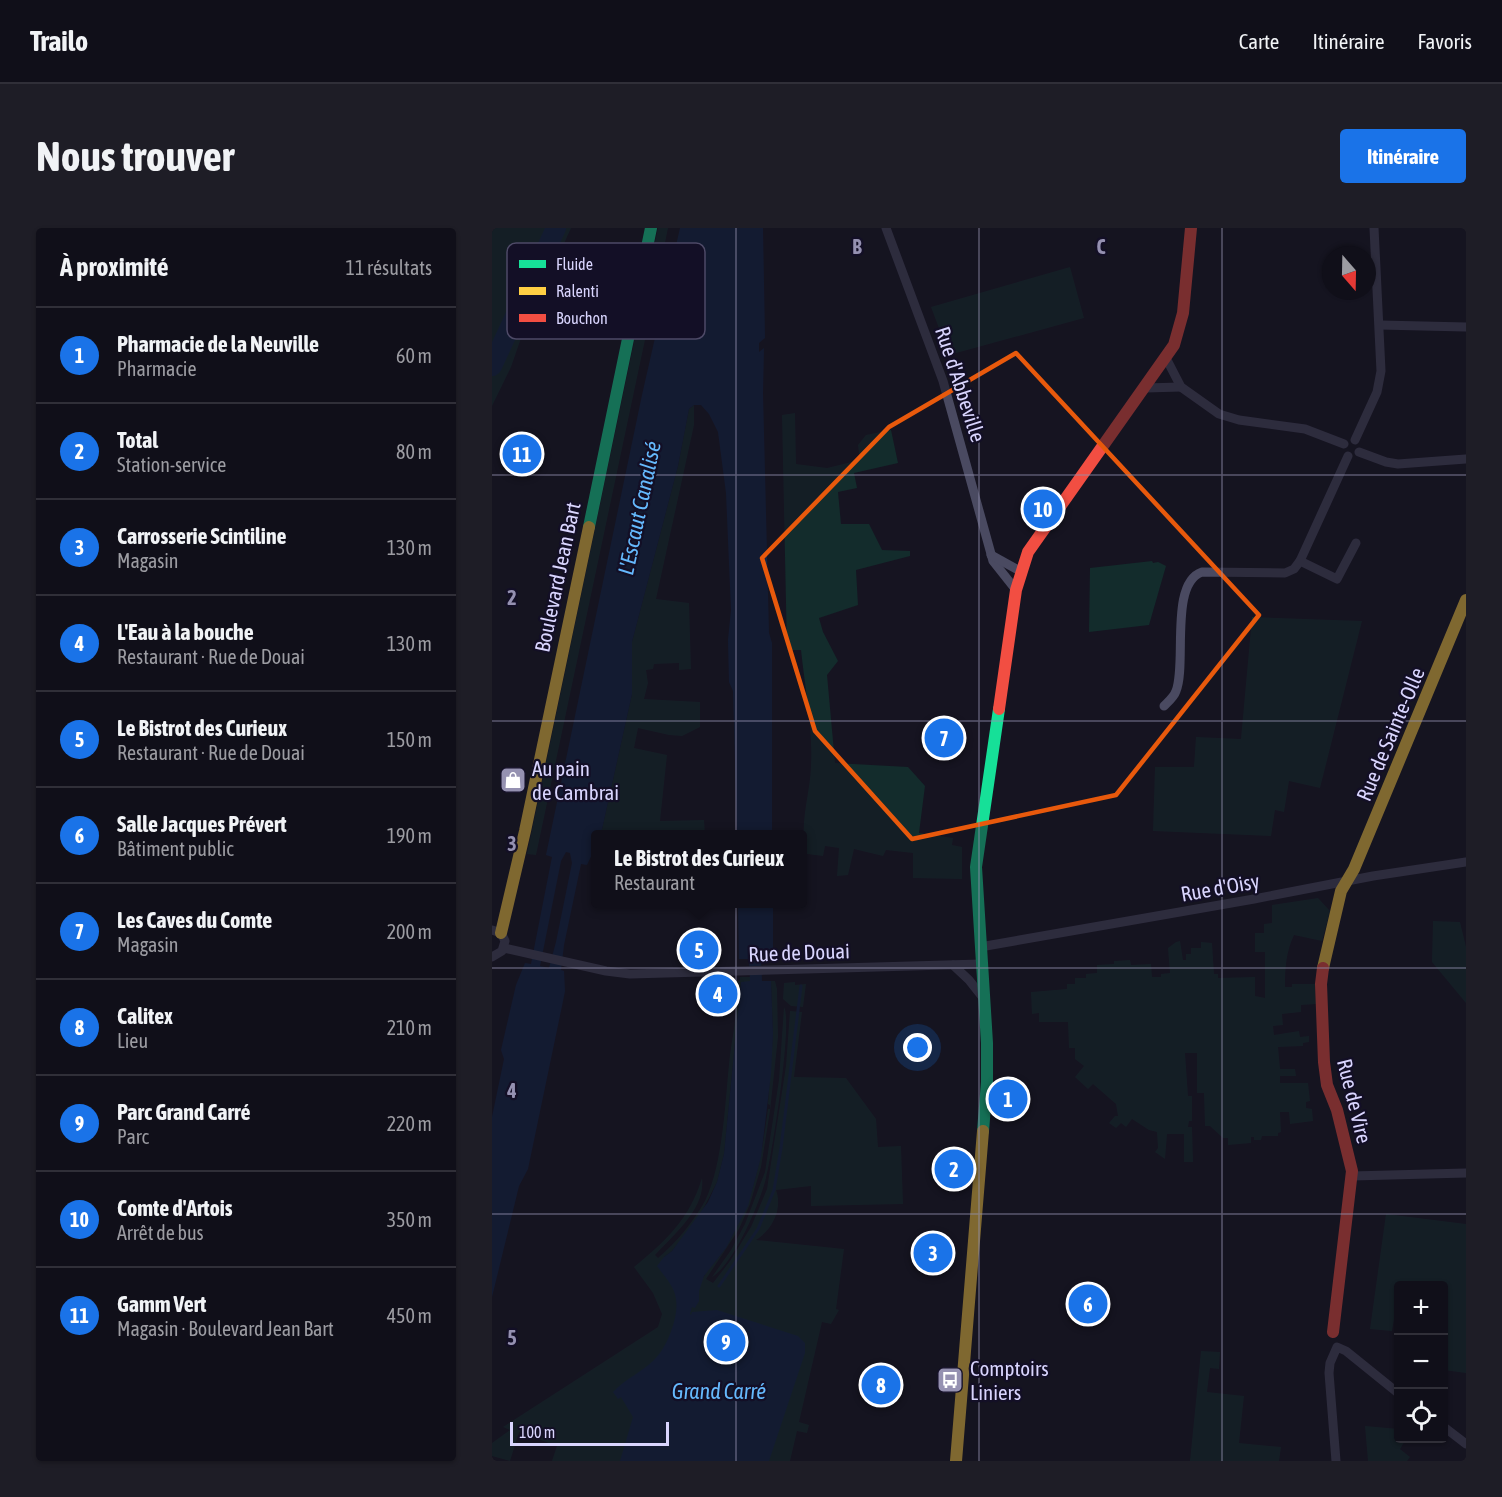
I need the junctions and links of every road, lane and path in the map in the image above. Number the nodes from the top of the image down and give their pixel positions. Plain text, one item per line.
1 (651, 228) edge
2 (886, 228) edge
3 (1191, 228) edge
4 (1374, 228) edge
5 (648, 243) edge
6 (1380, 325) junction
7 (1466, 327) edge
8 (628, 339) edge
9 (1166, 358) junction
10 (1181, 387) junction
11 (1145, 388) junction
12 (1355, 440) junction
13 (1344, 444) junction
14 (1359, 452) junction
15 (1348, 456) junction
16 (1466, 459) edge
17 (1356, 543) dead end
18 (991, 555) junction
19 (1300, 561) junction
20 (1020, 571) junction
21 (1016, 590) junction
22 (1466, 600) edge
23 (1164, 706) dead end
24 (1466, 862) edge
25 (1347, 881) junction
26 (496, 931) edge
27 (980, 947) junction
28 (509, 949) junction
29 (492, 957) edge
30 (981, 964) junction
31 (953, 965) junction
32 (984, 999) junction
33 (1466, 1173) edge
34 (1352, 1176) junction
35 (1333, 1332) dead end
36 (1394, 1390) edge
37 (1448, 1431) edge
38 (1466, 1444) edge
39 (956, 1461) edge
40 (1336, 1461) edge

1 - 5 street, Boulevard Jean Bart
2 - 18 street, Rue d'Abbeville
3 - 9 street
4 - 6 street
6 - 7 street
6 - 12 street
8 - 26 street, Boulevard Jean Bart
9 - 10 street
9 - 11 street
10 - 11 street
10 - 13 street
11 - 20 street
12 - 13 street
12 - 14 street
13 - 15 street
14 - 15 street
14 - 16 street
15 - 19 street
17 - 19 street
18 - 20 street
18 - 21 street, Rue d'Abbeville
19 - 23 street
20 - 21 street
21 - 27 street
22 - 25 street, Rue de Sainte-Olle
24 - 25 street, Rue d'Oisy
25 - 27 street, Rue d'Oisy
25 - 34 street, Rue de Vire
26 - 28 street
27 - 30 street
28 - 29 street
28 - 31 street, Rue de Douai
30 - 31 street, Rue de Douai
30 - 32 street
31 - 32 street
32 - 39 street
33 - 34 street
34 - 35 street, Rue de Vire
36 - 40 street
37 - 38 street

